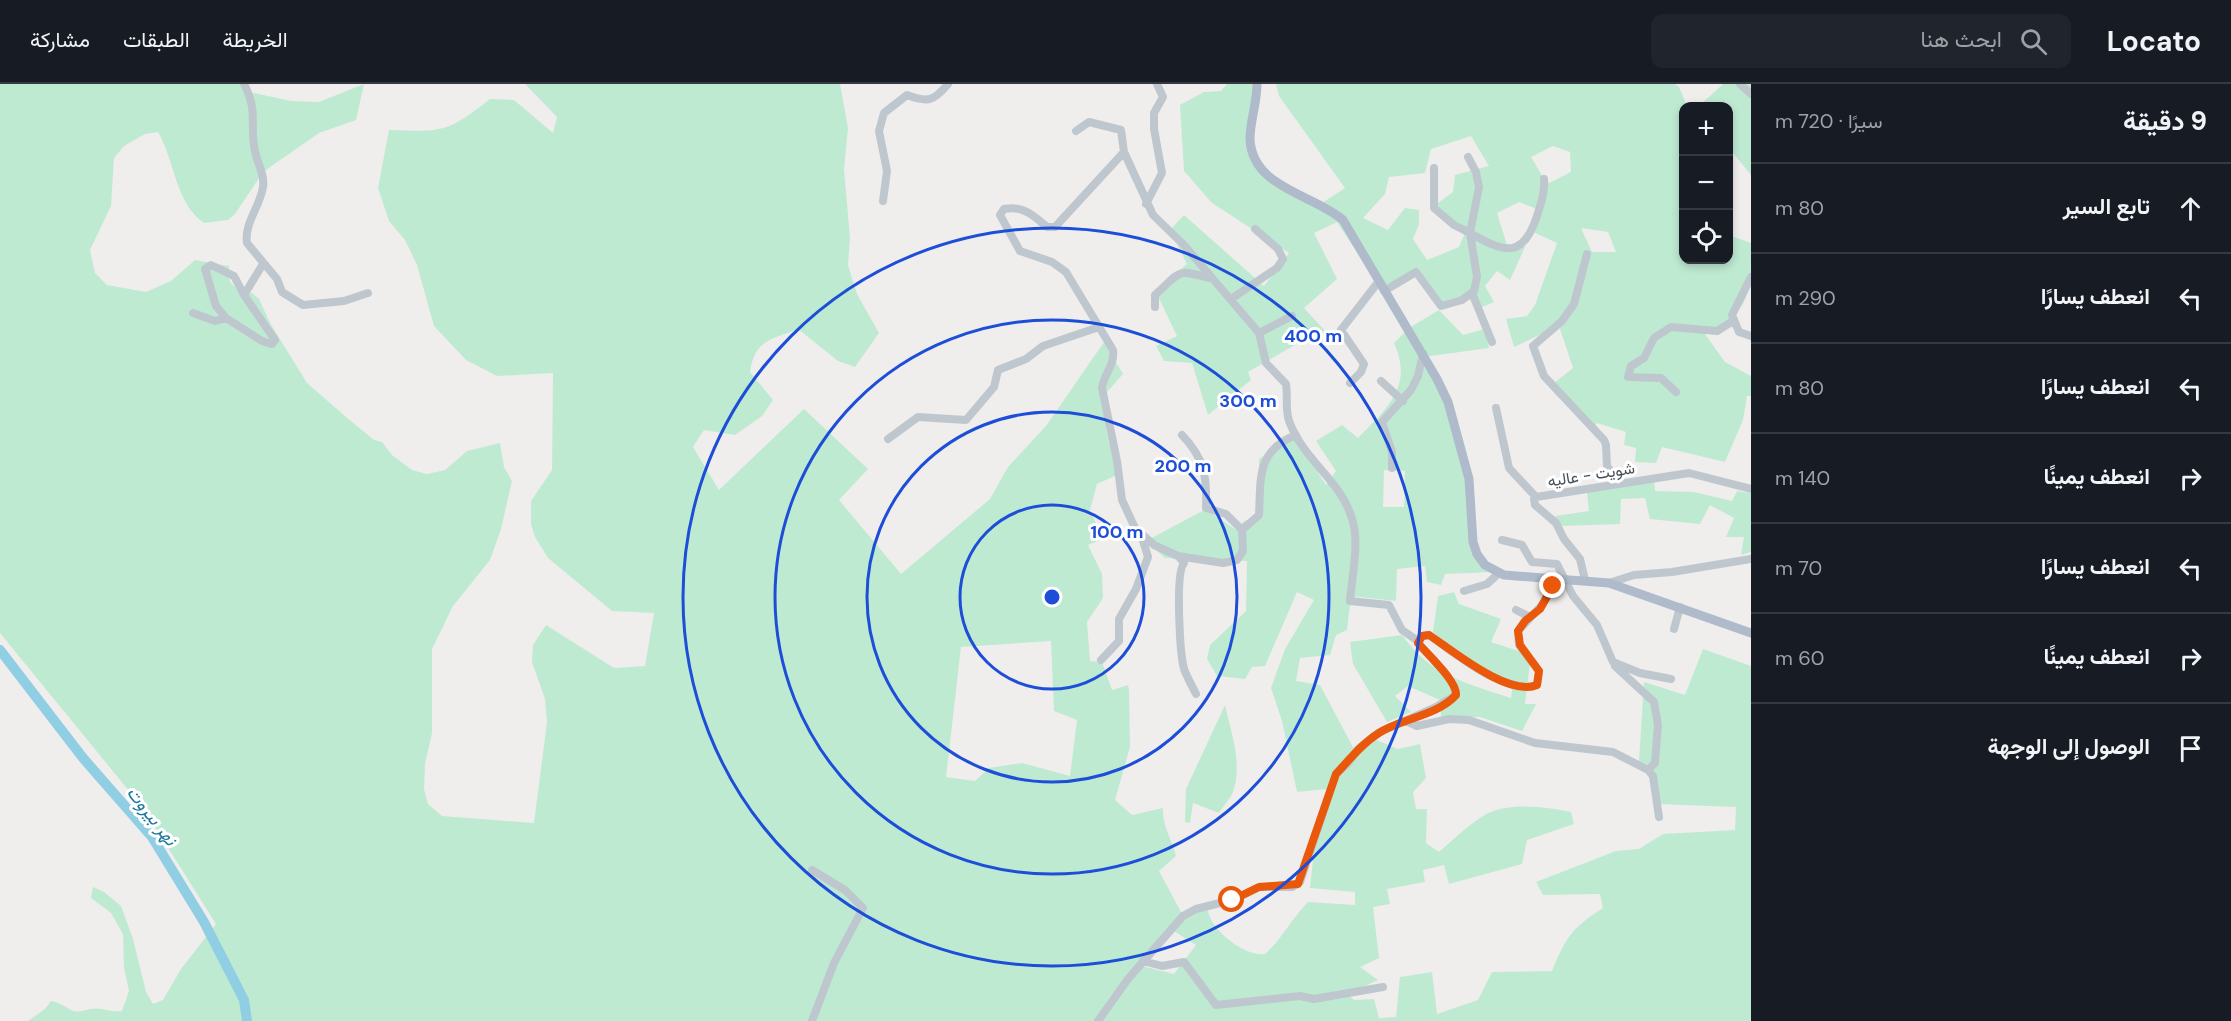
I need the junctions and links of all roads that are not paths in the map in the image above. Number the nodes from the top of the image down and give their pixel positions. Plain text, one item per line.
1 (244, 84) edge
2 (948, 84) edge
3 (1157, 84) edge
4 (1257, 84) edge
5 (1740, 84) edge
6 (1751, 94) edge
7 (1076, 131) dead end
8 (1124, 152) junction
9 (1468, 157) dead end
10 (1434, 168) dead end
11 (1544, 178) dead end
12 (883, 201) dead end
13 (1146, 204) junction
14 (1255, 229) dead end
15 (1470, 233) junction
16 (1587, 254) dead end
17 (263, 264) junction
18 (1751, 277) edge
19 (1214, 280) junction
20 (1379, 281) junction
21 (1384, 291) junction
22 (368, 293) dead end
23 (1472, 293) junction
24 (244, 295) junction
25 (1232, 299) junction
26 (1155, 308) dead end
27 (193, 314) dead end
28 (1292, 316) dead end
29 (226, 318) junction
30 (1733, 321) junction
31 (1099, 327) junction
32 (1259, 333) junction
33 (1751, 336) edge
34 (1492, 342) dead end
35 (1423, 354) junction
36 (1381, 381) dead end
37 (1350, 383) dead end
38 (1676, 392) dead end
39 (1403, 401) junction
40 (1497, 408) dead end
41 (1182, 435) dead end
42 (1296, 435) junction
43 (888, 439) dead end
44 (1392, 468) dead end
45 (1618, 482) junction
46 (1751, 489) edge
47 (1536, 497) junction
48 (1242, 530) junction
49 (1140, 533) junction
50 (1502, 540) dead end
51 (1178, 556) junction
52 (1751, 559) edge
53 (1498, 574) junction
54 (1559, 578) junction
55 (1585, 580) junction
56 (1609, 583) junction
57 (1464, 591) dead end
58 (1680, 607) junction
59 (1516, 610) dead end
60 (1530, 617) junction
61 (1674, 629) dead end
62 (1751, 633) edge
63 (1418, 641) junction
64 (1101, 660) dead end
65 (1612, 662) junction
66 (1671, 680) dead end
67 (1196, 694) dead end
68 (1406, 721) junction
69 (1648, 770) junction
70 (1659, 817) dead end
71 (812, 870) dead end
72 (1143, 961) junction
73 (1383, 987) dead end
74 (812, 1021) edge
75 (1098, 1021) edge

1 - 17 street
2 - 12 street
3 - 13 street
4 - 20 main road
5 - 6 street
7 - 8 street
8 - 13 street
8 - 31 street
9 - 15 street
10 - 15 street
11 - 15 street
13 - 19 street
14 - 25 street
15 - 23 street
16 - 45 street
17 - 22 street
17 - 24 street
18 - 30 street
19 - 25 street
19 - 26 street
20 - 21 main road
20 - 37 street
21 - 23 street
21 - 35 main road
23 - 34 street
24 - 29 street
24 - 29 street
25 - 32 street
27 - 29 street
28 - 32 street
30 - 33 street
30 - 38 street
31 - 43 street
31 - 49 street
32 - 42 street
35 - 39 street
35 - 53 main road
36 - 39 street
39 - 44 street
40 - 47 street
41 - 48 street
42 - 48 street
42 - 63 street
45 - 46 street, شويت - عاليه
45 - 47 street, شويت - عاليه
47 - 55 street, شويت - عاليه
48 - 51 street
49 - 51 street
49 - 64 street
50 - 54 street
51 - 67 street
52 - 56 street
53 - 54 main road
53 - 57 street
54 - 55 main road
54 - 60 street
54 - 65 street
55 - 56 main road
56 - 58 main road
58 - 61 street
58 - 62 main road
59 - 60 street
60 - 63 street
63 - 68 street
65 - 66 street
65 - 69 street
68 - 69 street
68 - 72 street
69 - 70 street
71 - 74 street
72 - 73 street
72 - 75 street

